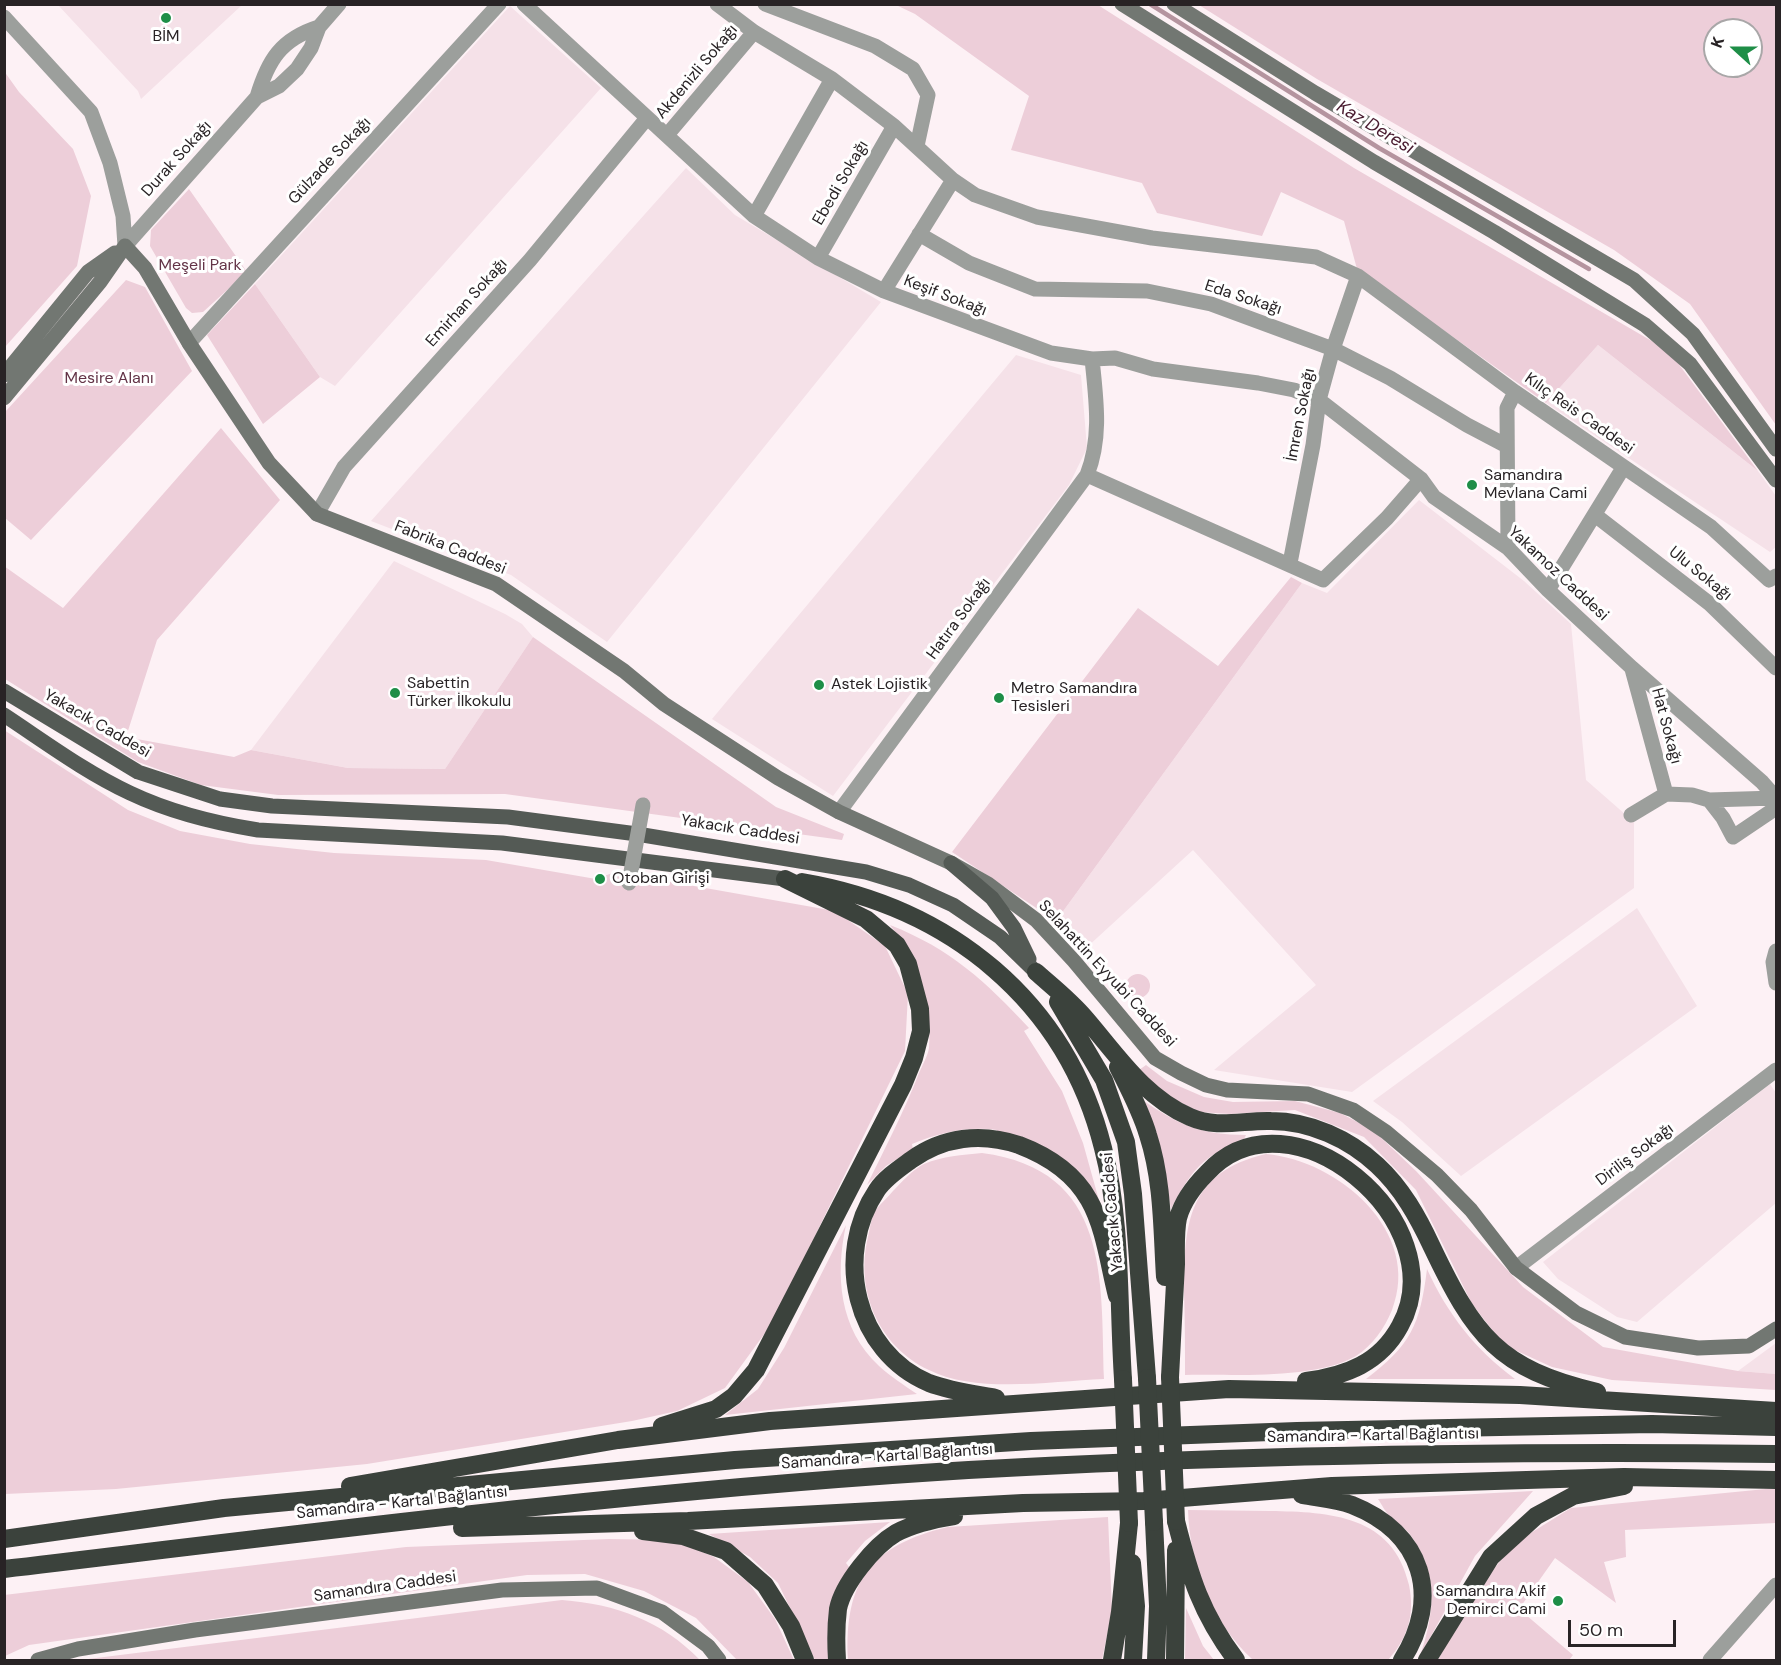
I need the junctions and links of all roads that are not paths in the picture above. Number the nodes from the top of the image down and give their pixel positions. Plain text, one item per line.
1 (339, 4) edge
2 (499, 4) edge
3 (524, 4) edge
4 (717, 4) edge
5 (765, 4) edge
6 (1122, 4) edge
7 (1174, 4) edge
8 (4, 16) edge
9 (319, 27) junction
10 (753, 32) junction
11 (832, 79) junction
12 (257, 97) junction
13 (647, 118) junction
14 (894, 126) junction
15 (668, 135) junction
16 (917, 146) junction
17 (953, 180) junction
18 (754, 216) junction
19 (919, 234) junction
20 (125, 246) junction
21 (818, 258) junction
22 (1358, 276) junction
23 (884, 291) junction
24 (189, 343) junction
25 (1333, 349) junction
26 (1092, 359) junction
27 (4, 375) edge
28 (1515, 392) junction
29 (4, 398) edge
30 (1319, 400) junction
31 (1505, 445) junction
32 (1776, 449) edge
33 (1623, 468) junction
34 (1087, 475) junction
35 (1421, 479) junction
36 (1776, 480) edge
37 (317, 514) junction
38 (1596, 515) junction
39 (1508, 548) junction
40 (1290, 563) junction
41 (1774, 582) edge
42 (1548, 590) junction
43 (1632, 668) junction
44 (1776, 668) edge
45 (4, 691) edge
46 (4, 715) edge
47 (1666, 794) junction
48 (1776, 798) edge
49 (1709, 800) junction
50 (643, 805) dead end
51 (1776, 808) edge
52 (839, 812) junction
53 (1631, 815) dead end
54 (951, 863) junction
55 (785, 879) junction
56 (629, 883) dead end
57 (1776, 951) edge
58 (1036, 972) junction
59 (1776, 983) edge
60 (1111, 1052) junction
61 (1776, 1070) edge
62 (1516, 1268) junction
63 (1118, 1296) junction
64 (1776, 1329) edge
65 (1170, 1377) junction
66 (1229, 1389) junction
67 (1043, 1402) junction
68 (1712, 1408) junction
69 (1776, 1411) edge
70 (1776, 1427) edge
71 (618, 1440) junction
72 (1776, 1454) edge
73 (1690, 1480) junction
74 (1776, 1480) edge
75 (1231, 1495) junction
76 (1023, 1503) junction
77 (224, 1508) junction
78 (1176, 1521) junction
79 (557, 1523) junction
80 (1129, 1523) junction
81 (271, 1537) junction
82 (4, 1539) edge
83 (4, 1569) edge
84 (1776, 1584) edge
85 (38, 1660) edge
86 (719, 1660) edge
87 (805, 1660) edge
88 (837, 1660) edge
89 (1112, 1660) edge
90 (1133, 1660) edge
91 (1156, 1660) edge
92 (1175, 1660) edge
93 (1236, 1660) edge
94 (1402, 1660) edge
95 (1427, 1660) edge
96 (1710, 1660) edge

1 - 9 street, Durak Sokağı
2 - 24 street, Gülzade Sokağı
3 - 13 street, Keşif Sokağı
4 - 10 street, Kılıç Reis Caddesi
5 - 16 street
6 - 36 main road
7 - 32 main road
8 - 20 street
9 - 12 street, Durak Sokağı
9 - 12 street, Durak Sokağı
10 - 11 street, Kılıç Reis Caddesi
10 - 15 street, Akdenizli Sokağı
11 - 14 street, Kılıç Reis Caddesi
11 - 18 street
12 - 20 street, Durak Sokağı
13 - 15 street, Keşif Sokağı
13 - 37 street, Emirhan Sokağı
14 - 16 street, Kılıç Reis Caddesi
14 - 21 street, Ebedi Sokağı
15 - 18 street, Keşif Sokağı
16 - 17 street, Kılıç Reis Caddesi
17 - 19 street
17 - 22 street, Kılıç Reis Caddesi
18 - 21 street, Keşif Sokağı
19 - 23 street
19 - 25 street, Eda Sokağı
20 - 24 main road, Fabrika Caddesi
20 - 27 main road, Durak Sokağı
20 - 29 main road, Durak Sokağı
21 - 23 street, Keşif Sokağı
22 - 25 street, İmren Sokağı
22 - 28 street, Kılıç Reis Caddesi
23 - 26 street, Keşif Sokağı
24 - 37 main road, Fabrika Caddesi
25 - 30 street, İmren Sokağı
25 - 31 street, Eda Sokağı
26 - 30 street, Keşif Sokağı
26 - 34 street
28 - 31 street
28 - 33 street, Kılıç Reis Caddesi
30 - 35 street, Keşif Sokağı
30 - 40 street, İmren Sokağı
31 - 39 street
33 - 38 street
33 - 41 street, Kılıç Reis Caddesi
34 - 40 street
34 - 52 street, Hatıra Sokağı
35 - 39 street, Yakamoz Caddesi
35 - 40 street
37 - 52 main road, Fabrika Caddesi
38 - 42 street
38 - 44 street, Ulu Sokağı
39 - 42 street, Yakamoz Caddesi
42 - 43 street, Yakamoz Caddesi
43 - 47 street, Hat Sokağı
43 - 48 street, Yakamoz Caddesi
45 - 58 main road, Yakacık Caddesi
46 - 55 main road, Yakacık Caddesi
47 - 49 street
47 - 53 street
48 - 49 street
49 - 51 street
50 - 56 street, bridge
52 - 54 main road, Selahattin Eyyubi Caddesi
54 - 58 main road
54 - 62 main road, Selahattin Eyyubi Caddesi
55 - 63 highway, Yakacık Caddesi
55 - 71 highway
57 - 59 street
58 - 60 highway
58 - 91 highway, Yakacık Caddesi, bridge
60 - 65 highway
60 - 68 highway
61 - 62 street, Diriliş Sokağı
62 - 64 main road, Selahattin Eyyubi Caddesi
63 - 67 highway
63 - 80 highway, Yakacık Caddesi, bridge
65 - 66 highway
65 - 78 highway, bridge
66 - 67 highway
66 - 68 highway
67 - 71 highway
68 - 69 highway
70 - 77 highway, Samandıra - Kartal Bağlantısı
71 - 77 highway
72 - 81 highway, Samandıra - Kartal Bağlantısı
73 - 74 highway
73 - 75 highway
73 - 95 highway
75 - 76 highway
75 - 94 highway
76 - 79 highway
76 - 88 highway
77 - 82 highway, Samandıra - Kartal Bağlantısı
78 - 92 highway
78 - 93 highway
79 - 81 highway
79 - 87 highway
80 - 89 highway
80 - 90 highway
81 - 83 highway, Samandıra - Kartal Bağlantısı
84 - 96 street
85 - 86 main road, Samandıra Caddesi

